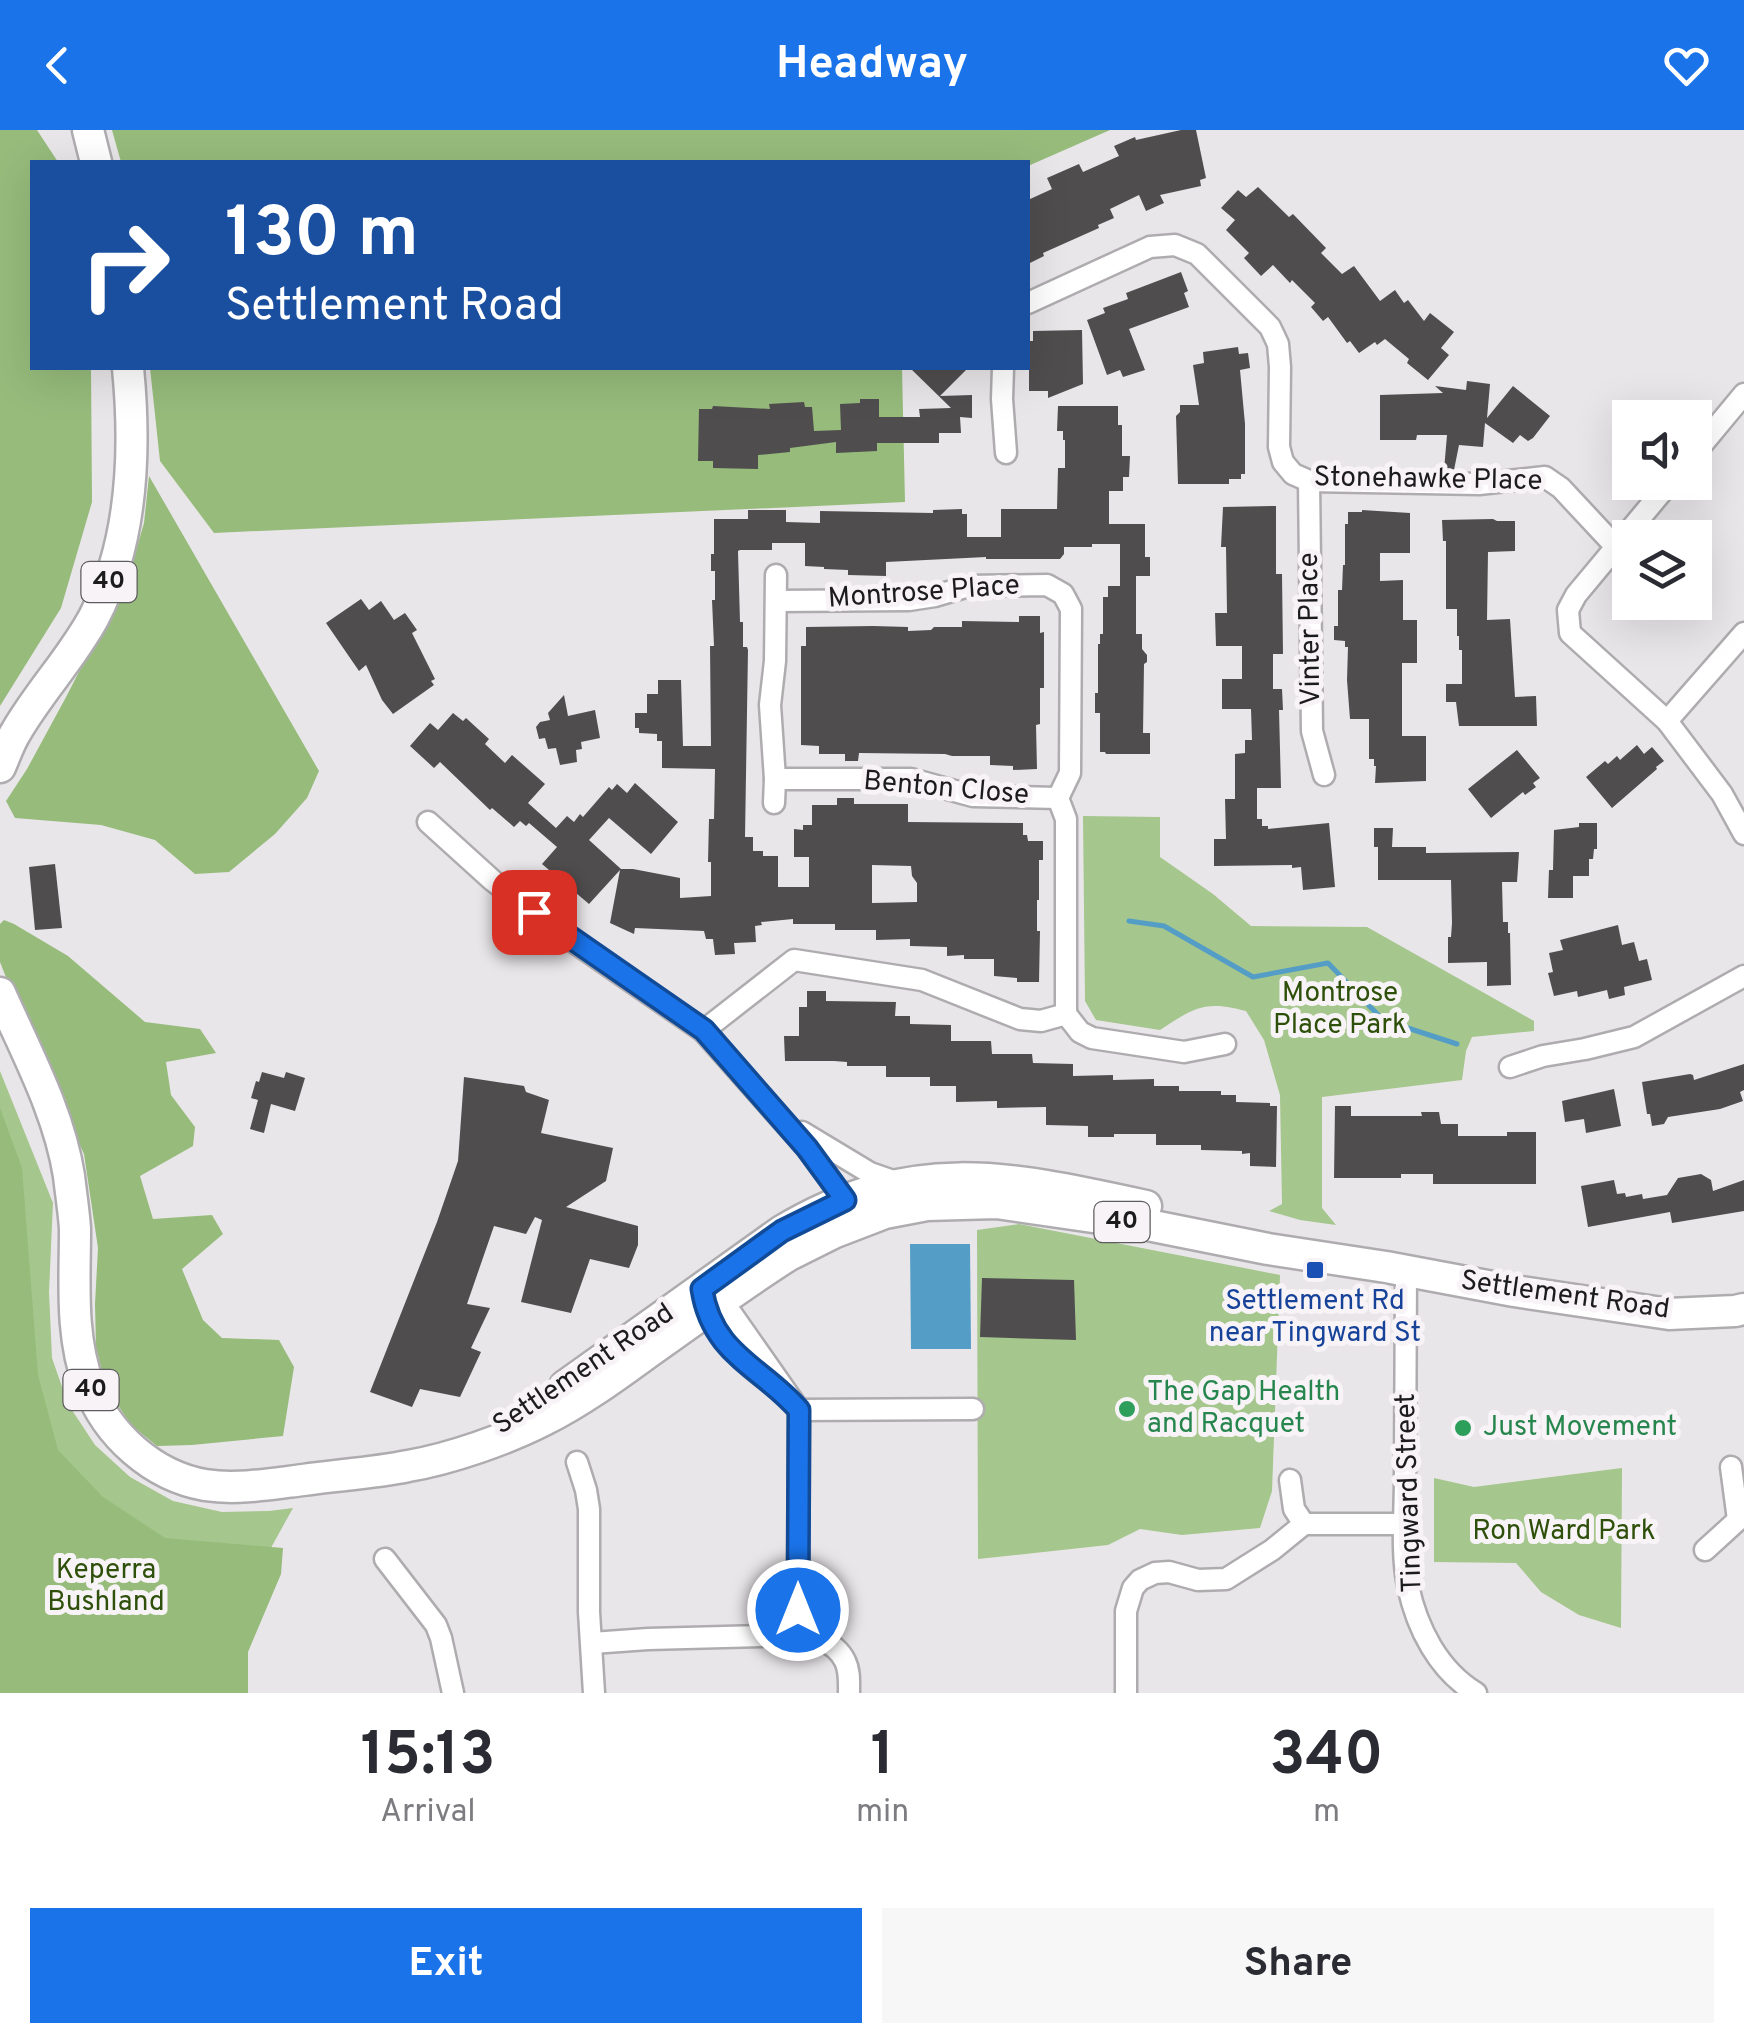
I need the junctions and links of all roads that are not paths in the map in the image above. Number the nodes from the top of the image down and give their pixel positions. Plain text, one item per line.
1 (88, 130) edge
2 (96, 160) edge
3 (1030, 302) edge
4 (128, 370) edge
5 (1003, 370) edge
6 (1744, 394) edge
7 (1712, 433) edge
8 (1006, 453) dead end
9 (1309, 481) junction
10 (1655, 500) edge
11 (1638, 520) edge
12 (1612, 543) edge
13 (1612, 552) edge
14 (776, 575) dead end
15 (777, 601) junction
16 (1744, 633) edge
17 (1667, 721) junction
18 (0, 768) edge
19 (1324, 775) dead end
20 (775, 780) junction
21 (1058, 798) junction
22 (774, 803) dead end
23 (428, 822) dead end
24 (1744, 834) edge
25 (1744, 976) edge
26 (0, 993) edge
27 (1066, 1014) junction
28 (704, 1030) junction
29 (1225, 1044) dead end
30 (1510, 1068) dead end
31 (784, 1120) junction
32 (899, 1183) junction
33 (852, 1211) junction
34 (1396, 1269) junction
35 (710, 1300) junction
36 (1744, 1308) edge
37 (794, 1404) junction
38 (972, 1409) dead end
39 (577, 1462) dead end
40 (1732, 1467) dead end
41 (1290, 1480) dead end
42 (1741, 1521) edge
43 (1304, 1524) junction
44 (1405, 1524) junction
45 (1705, 1550) dead end
46 (385, 1558) dead end
47 (802, 1624) junction
48 (592, 1643) junction
49 (453, 1693) edge
50 (594, 1693) edge
51 (850, 1693) edge
52 (1126, 1693) edge
53 (1476, 1693) edge

1 - 2 main road
3 - 9 street, Stonehawke Place
4 - 18 main road, 40
5 - 8 street
6 - 7 street
9 - 12 street, Stonehawke Place
9 - 19 street, Vinter Place
10 - 11 street
13 - 17 street
14 - 15 street
15 - 20 street
15 - 21 street, Montrose Place
16 - 17 street
17 - 24 street
20 - 21 street, Benton Close
20 - 22 street
21 - 27 street, Montrose Place
23 - 28 street
25 - 30 street
26 - 35 main road, Settlement Road / 40
27 - 28 street
27 - 29 street
28 - 31 street
31 - 32 street
31 - 33 street
32 - 33 main road, Settlement Road / 40
32 - 34 main road, Settlement Road / 40
33 - 34 main road, Settlement Road / 40
33 - 35 main road, Settlement Road / 40
34 - 36 main road, Settlement Road / 40
34 - 44 street, Tingward Street
35 - 37 street
37 - 38 street
37 - 47 street
39 - 48 street
40 - 42 street
41 - 43 street
42 - 45 street
43 - 44 street
43 - 52 street
44 - 53 street, Tingward Street
46 - 49 street
47 - 48 street
47 - 51 street
48 - 50 street

